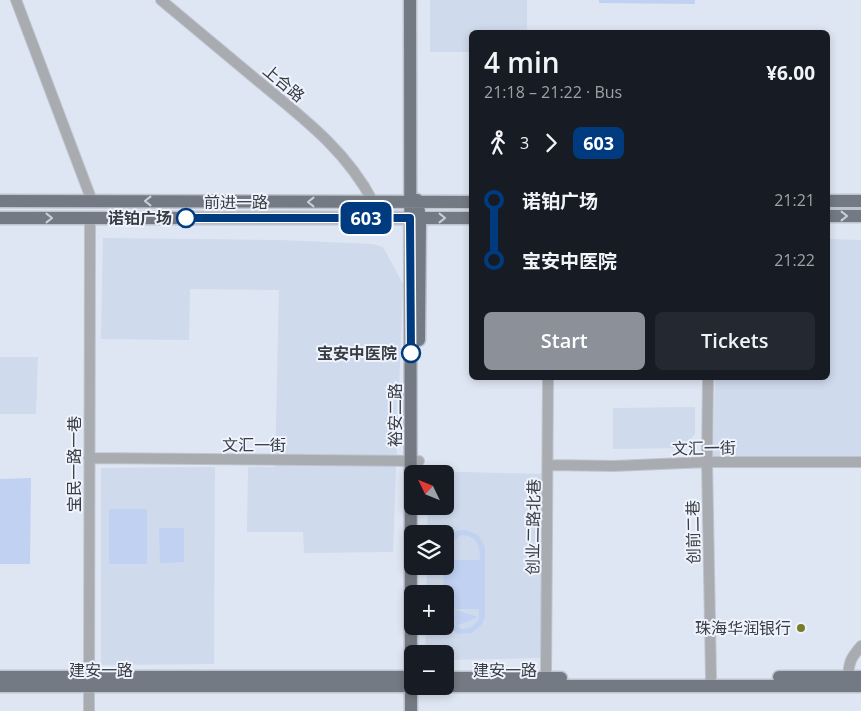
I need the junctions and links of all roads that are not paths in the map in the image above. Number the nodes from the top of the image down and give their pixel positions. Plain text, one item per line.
1 (161, 0) edge
2 (410, 0) edge
3 (417, 0) edge
4 (18, 2) edge
5 (0, 201) edge
6 (92, 201) junction
7 (830, 201) edge
8 (861, 201) edge
9 (373, 202) junction
10 (413, 202) junction
11 (469, 202) edge
12 (830, 216) edge
13 (861, 216) edge
14 (0, 218) edge
15 (90, 218) junction
16 (415, 218) junction
17 (469, 218) edge
18 (548, 380) edge
19 (708, 380) edge
20 (89, 458) junction
21 (707, 462) junction
22 (861, 462) edge
23 (416, 465) edge
24 (548, 465) junction
25 (416, 515) edge
26 (415, 645) edge
27 (861, 646) edge
28 (848, 676) junction
29 (0, 677) edge
30 (861, 677) edge
31 (454, 678) edge
32 (546, 678) junction
33 (89, 682) junction
34 (710, 682) junction
35 (404, 683) edge
36 (454, 683) edge
37 (0, 686) edge
38 (861, 686) edge
39 (413, 695) edge
40 (417, 695) edge
41 (89, 711) edge
42 (411, 711) edge
43 (419, 711) edge

1 - 9 street, 上合路
2 - 10 main road, 裕安二路
3 - 10 main road, 裕安二路
4 - 6 street
5 - 6 main road, 前进一路
9 -> 6 main road, 前进一路
7 - 8 main road
9 - 10 main road, 前进一路
10 - 11 main road, 前进一路
10 - 16 main road, 裕安二路
12 -> 13 main road
14 -> 15 main road, 前进一路
15 - 16 main road, 前进一路
15 - 20 street, 宝民一路一巷
16 -> 17 main road, 前进一路
16 - 23 main road, 裕安二路
18 - 24 street, 创业二路北巷
19 - 21 street, 创前二巷
20 - 23 street, 文汇一街
20 - 33 street, 宝民一路一巷
21 - 22 street, 文汇一街
21 - 24 street, 文汇一街
21 - 34 street, 创前二巷
24 - 32 street, 创业二路北巷
25 - 26 main road, 裕安二路
27 - 28 street
28 - 30 main road, 建安一路
28 - 34 main road, 建安一路
29 - 33 main road, 建安一路
31 - 32 main road, 建安一路
32 - 34 main road, 建安一路
33 - 35 main road, 建安一路
33 - 37 main road, 建安一路
33 - 41 street, 宝民一路一巷
34 - 36 main road, 建安一路
34 - 38 main road, 建安一路
39 - 42 main road, 裕安二路
40 - 43 main road, 裕安二路

